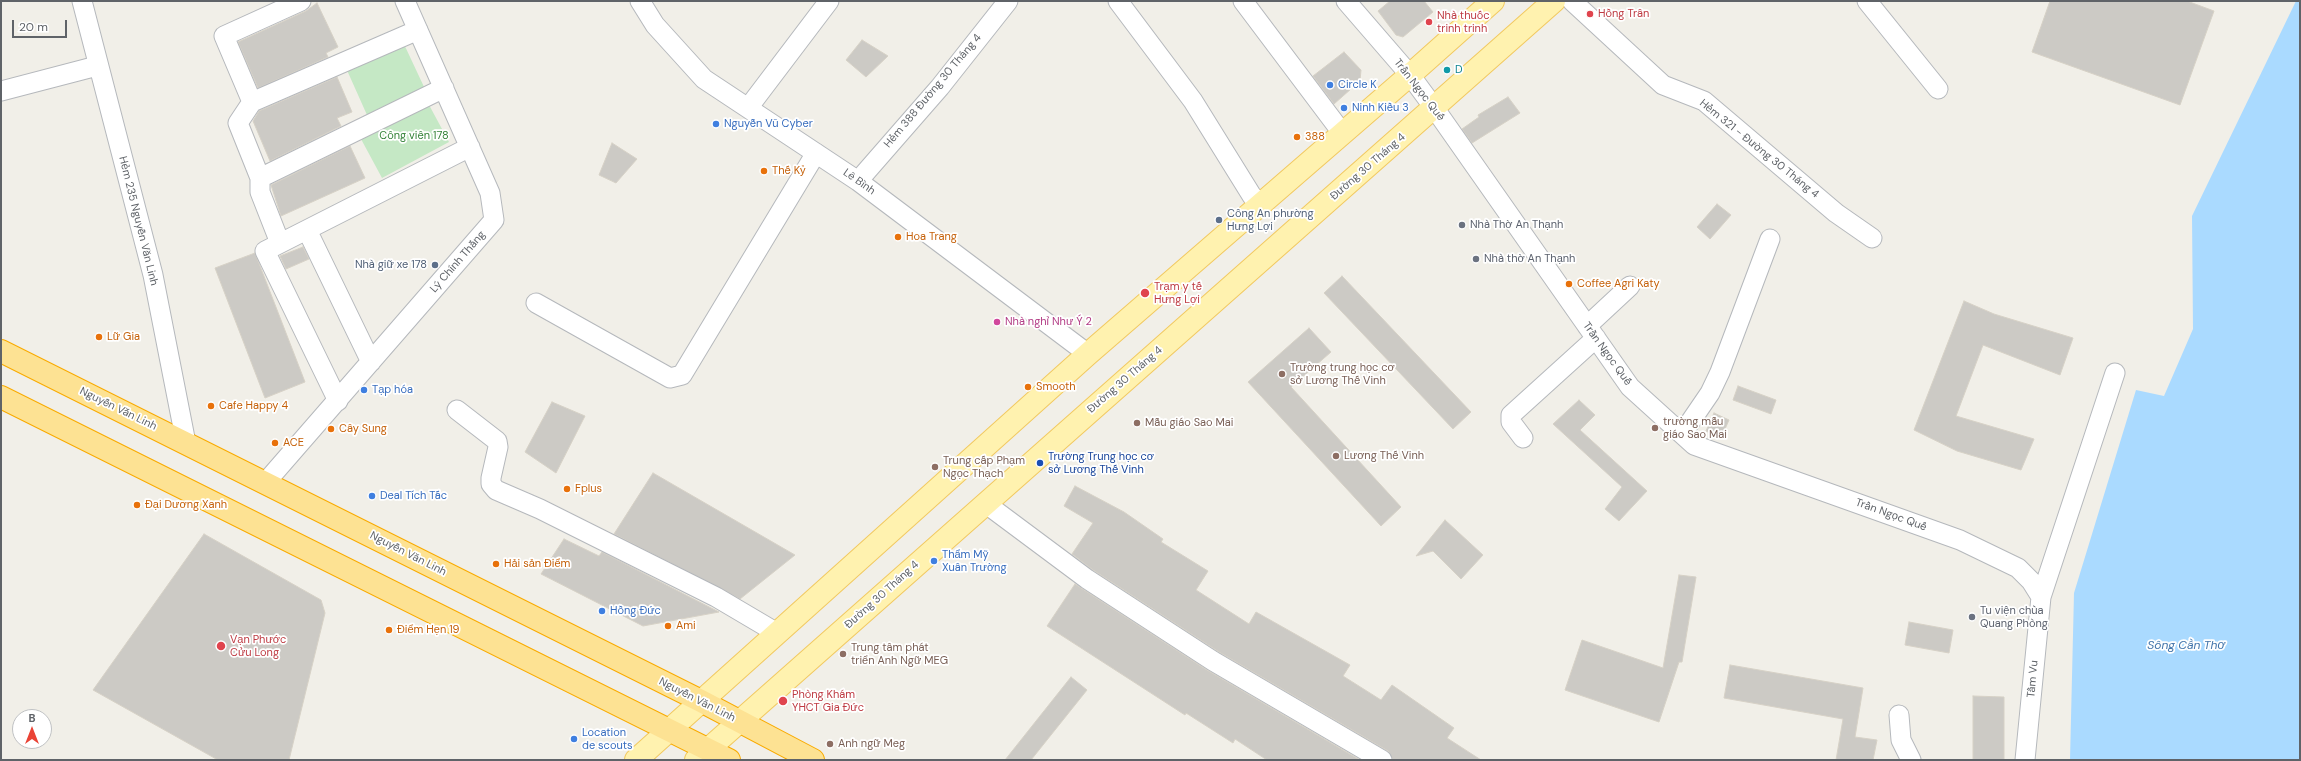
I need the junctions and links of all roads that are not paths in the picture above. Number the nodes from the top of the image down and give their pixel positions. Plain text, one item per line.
1 (82, 1) edge
2 (300, 1) edge
3 (405, 1) edge
4 (640, 1) edge
5 (830, 1) edge
6 (1008, 1) edge
7 (1118, 1) edge
8 (1243, 1) edge
9 (1346, 1) edge
10 (1493, 1) edge
11 (1554, 1) edge
12 (1572, 1) edge
13 (1867, 1) edge
14 (418, 30) junction
15 (97, 66) junction
16 (1410, 75) junction
17 (444, 88) junction
18 (1938, 89) dead end
19 (1, 91) edge
20 (252, 102) junction
21 (748, 108) junction
22 (1435, 109) junction
23 (1343, 134) junction
24 (470, 147) junction
25 (816, 153) junction
26 (260, 178) junction
27 (858, 181) junction
28 (1262, 204) junction
29 (307, 230) junction
30 (1872, 238) dead end
31 (1770, 239) dead end
32 (280, 243) junction
33 (1630, 286) dead end
34 (536, 303) dead end
35 (1591, 332) junction
36 (1, 351) edge
37 (1088, 354) junction
38 (371, 362) junction
39 (2115, 372) dead end
40 (1, 397) edge
41 (338, 401) junction
42 (457, 410) dead end
43 (1682, 434) junction
44 (1523, 438) dead end
45 (186, 443) junction
46 (266, 482) junction
47 (985, 503) junction
48 (2041, 597) junction
49 (777, 633) junction
50 (701, 701) junction
51 (1899, 715) dead end
52 (740, 722) junction
53 (670, 730) junction
54 (702, 755) edge
55 (636, 760) edge
56 (729, 760) edge
57 (813, 760) edge
58 (1382, 760) edge
59 (1911, 760) edge
60 (2025, 760) edge

1 - 15 street, Hẻm 235 Nguyễn Văn Linh
2 - 20 street
3 - 14 street, Lý Chính Thắng
4 - 21 street, Lê Bình
5 - 21 street
6 - 27 street, Hẻm 388 Đường 30 Tháng 4
7 - 28 street
8 - 23 street
9 - 16 street, Trần Ngọc Quế
10 - 16 main road
11 - 22 main road, Đường 30 Tháng 4
12 - 30 street, Hẻm 321 - Đường 30 Tháng 4
13 - 18 street
14 - 17 street, Lý Chính Thắng
14 - 20 street
15 - 19 street
15 - 45 street, Hẻm 235 Nguyễn Văn Linh
16 - 22 street, Trần Ngọc Quế
16 - 23 main road
17 - 24 street, Lý Chính Thắng
17 - 26 street
20 - 26 street
21 - 25 street, Lê Bình
22 - 35 street, Trần Ngọc Quế
22 - 47 main road, Đường 30 Tháng 4
23 - 28 main road
24 - 29 street
24 - 38 street, Lý Chính Thắng
25 - 27 street, Lê Bình
25 - 34 street
26 - 32 street
27 - 37 street, Lê Bình
28 - 37 main road
29 - 32 street
29 - 38 street
31 - 43 street
32 - 41 street
33 - 35 street
35 - 43 street, Trần Ngọc Quế
35 - 44 street
36 - 45 highway, Nguyễn Văn Linh
37 - 49 main road
38 - 41 street, Lý Chính Thắng
39 - 48 street, Tầm Vu
40 - 53 highway
41 - 46 street, Lý Chính Thắng
42 - 49 street
43 - 48 street, Trần Ngọc Quế
45 - 46 highway, Nguyễn Văn Linh
46 - 50 highway, Nguyễn Văn Linh
47 - 52 main road, Đường 30 Tháng 4
47 - 58 street
48 - 60 street, Tầm Vu
49 - 50 main road
50 - 52 highway, Nguyễn Văn Linh
50 - 53 main road
51 - 59 street
52 - 54 main road, Đường 30 Tháng 4
52 - 57 highway, Nguyễn Văn Linh
53 - 54 highway
53 - 55 main road
54 - 56 highway

